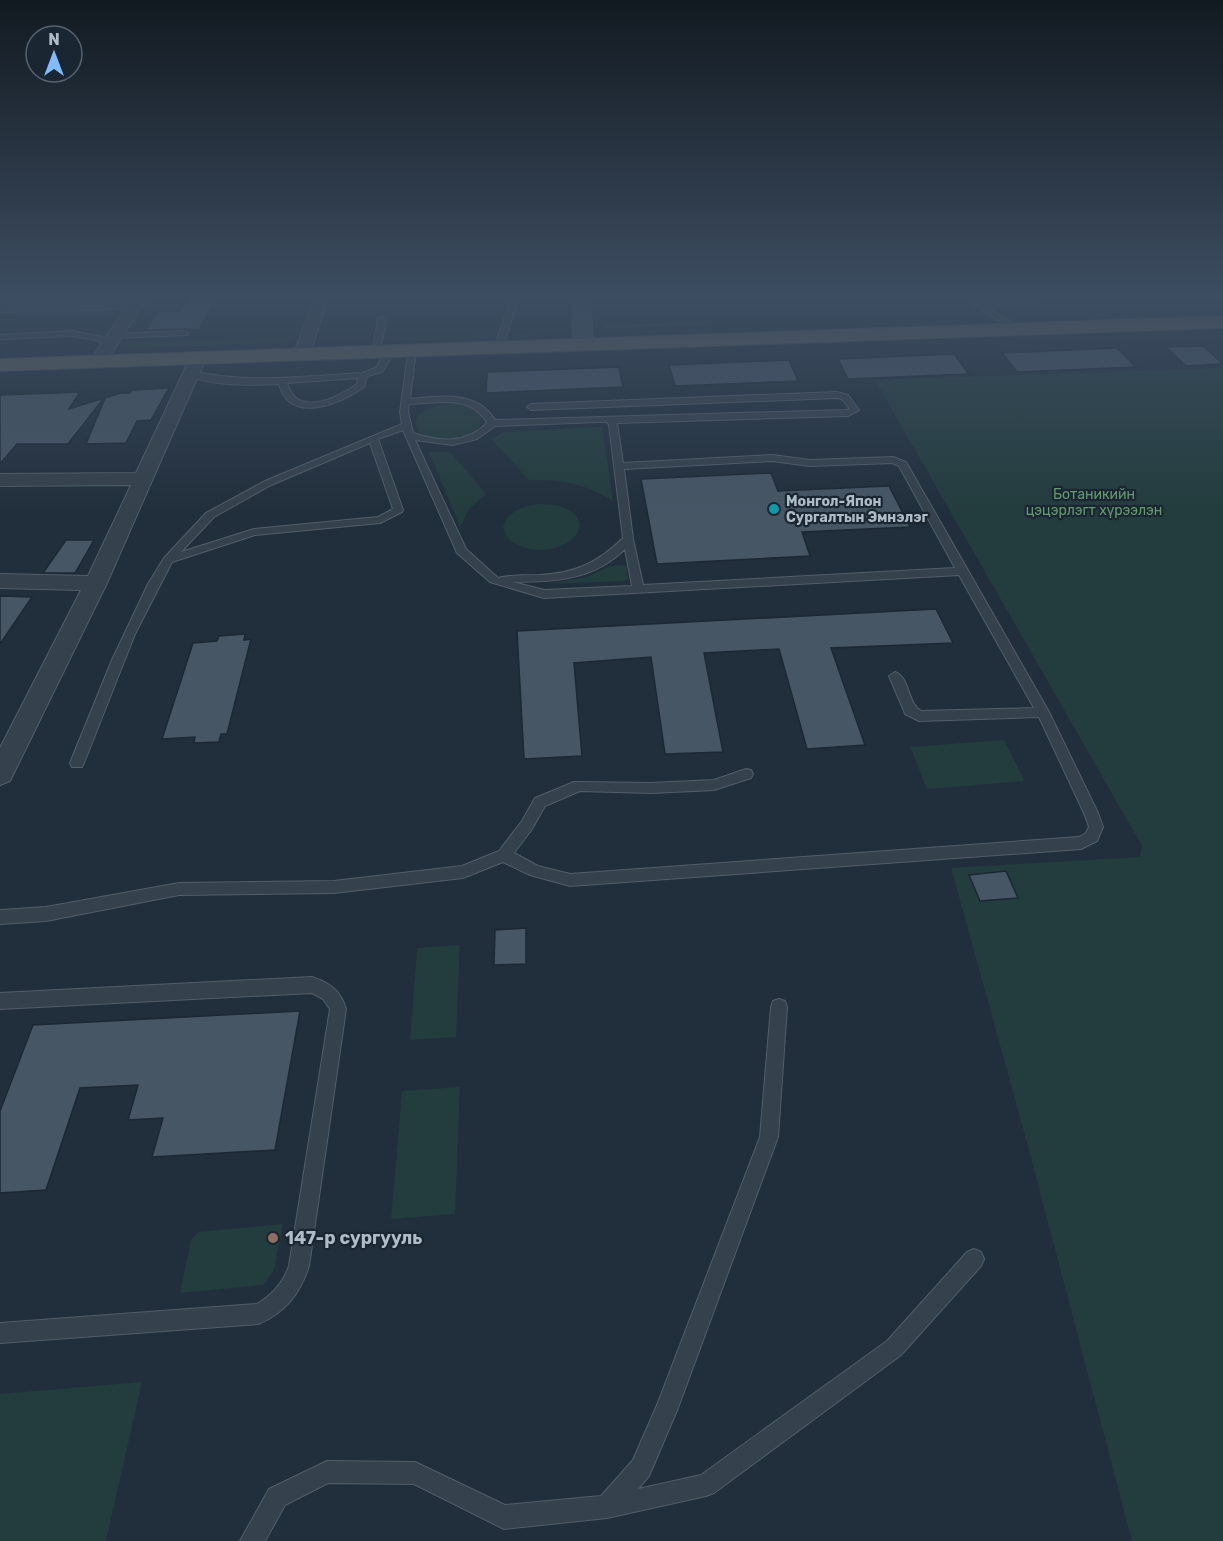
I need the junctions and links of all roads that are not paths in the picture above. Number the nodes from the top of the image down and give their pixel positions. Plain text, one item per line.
1 (194, 368) edge
2 (199, 368) edge
3 (380, 368) edge
4 (410, 368) edge
5 (363, 375) junction
6 (282, 380) junction
7 (406, 402) junction
8 (531, 407) dead end
9 (610, 420) junction
10 (492, 423) junction
11 (408, 430) junction
12 (373, 438) junction
13 (619, 466) junction
14 (143, 479) junction
15 (0, 480) edge
16 (628, 539) junction
17 (168, 560) junction
18 (961, 569) junction
19 (492, 578) junction
20 (0, 581) edge
21 (96, 583) junction
22 (638, 589) junction
23 (895, 676) dead end
24 (1043, 712) junction
25 (77, 763) dead end
26 (0, 774) edge
27 (746, 774) dead end
28 (504, 855) junction
29 (0, 917) edge
30 (0, 1000) edge
31 (779, 1007) dead end
32 (974, 1259) dead end
33 (0, 1333) edge
34 (608, 1507) junction
35 (252, 1541) edge

1 - 14 street
2 - 6 lane
3 - 5 lane
4 - 7 lane
5 - 6 lane
5 - 6 lane
7 - 10 lane
7 - 11 lane
8 - 9 lane
9 - 10 lane
9 - 13 lane
10 - 11 lane
11 - 12 lane
11 - 19 lane
12 - 17 lane
12 - 17 lane
13 - 16 lane
13 - 18 lane
14 - 15 street
14 - 21 street
16 - 19 lane
16 - 22 lane
17 - 25 lane
18 - 22 lane
18 - 24 lane
19 - 22 lane
20 - 21 street
21 - 26 street
23 - 24 lane
24 - 28 lane
27 - 28 lane
28 - 29 lane
30 - 33 lane
31 - 34 lane
32 - 34 lane
34 - 35 lane

